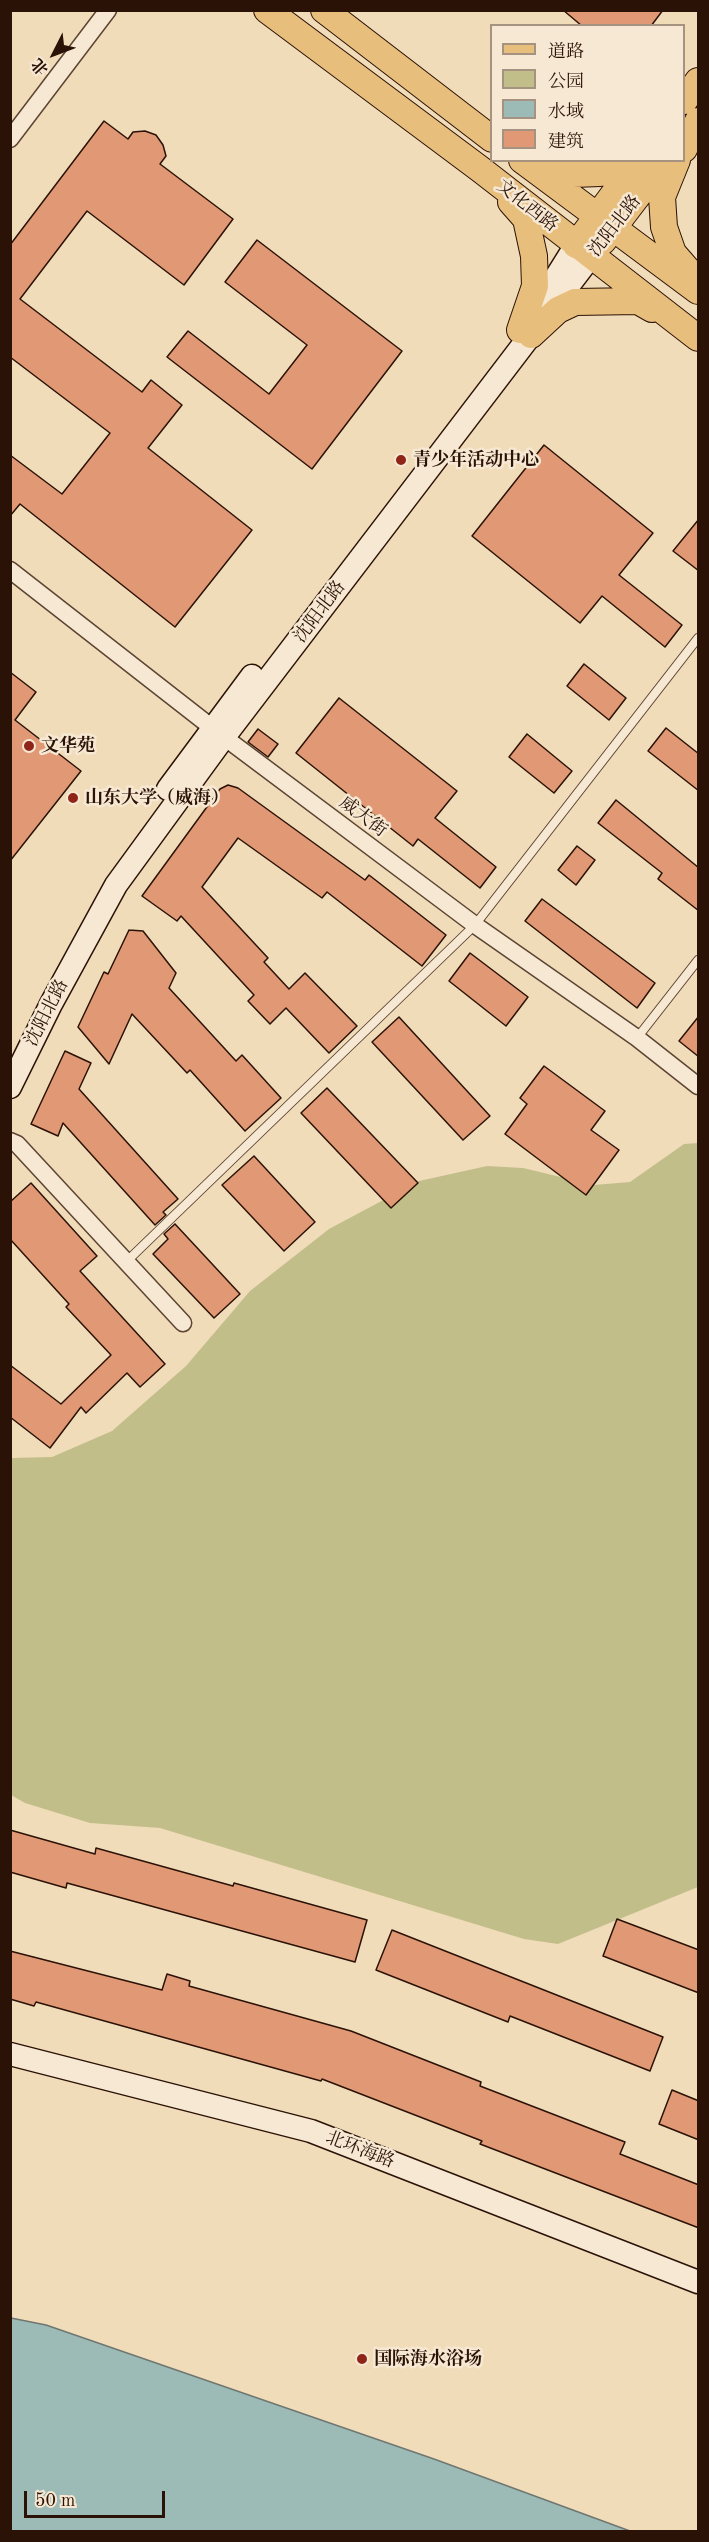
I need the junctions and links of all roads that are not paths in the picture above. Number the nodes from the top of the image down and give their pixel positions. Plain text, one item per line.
1 (108, 10) edge
2 (267, 10) edge
3 (324, 10) edge
4 (699, 81) edge
5 (685, 100) edge
6 (699, 120) edge
7 (490, 137) edge
8 (685, 137) edge
9 (10, 139) edge
10 (685, 147) edge
11 (525, 162) edge
12 (538, 162) edge
13 (616, 162) edge
14 (638, 162) edge
15 (663, 162) edge
16 (676, 162) edge
17 (480, 169) junction
18 (606, 221) junction
19 (583, 251) junction
20 (699, 283) edge
21 (699, 291) edge
22 (525, 332) junction
23 (693, 334) edge
24 (10, 570) edge
25 (697, 643) edge
26 (218, 732) junction
27 (475, 925) junction
28 (699, 960) edge
29 (637, 1038) junction
30 (10, 1059) edge
31 (699, 1086) edge
32 (10, 1087) edge
33 (10, 1141) edge
34 (126, 1263) junction
35 (183, 1323) dead end
36 (10, 2054) edge
37 (699, 2282) edge

1 - 9 street
2 - 17 main road, 文化西路
3 - 7 main road
4 - 5 main road
6 - 8 main road
6 - 10 main road
11 - 18 main road, 文化西路
12 - 13 main road
14 - 18 main road, 沈阳北路
15 - 18 main road, 沈阳北路
16 - 20 main road
17 - 19 main road, 文化西路
17 - 22 main road
18 - 19 main road, 沈阳北路
18 - 21 main road, 文化西路
19 - 22 street, 沈阳北路
19 - 23 main road, 文化西路
22 - 23 main road
22 - 26 street, 沈阳北路
24 - 26 street, 威大街
25 - 27 lane
26 - 27 street, 威大街
26 - 30 street, 沈阳北路
26 - 32 street, 沈阳北路
27 - 29 street, 威大街
27 - 34 lane
28 - 29 lane
29 - 31 street, 威大街
33 - 34 street
34 - 35 street
36 - 37 street, 北环海路

